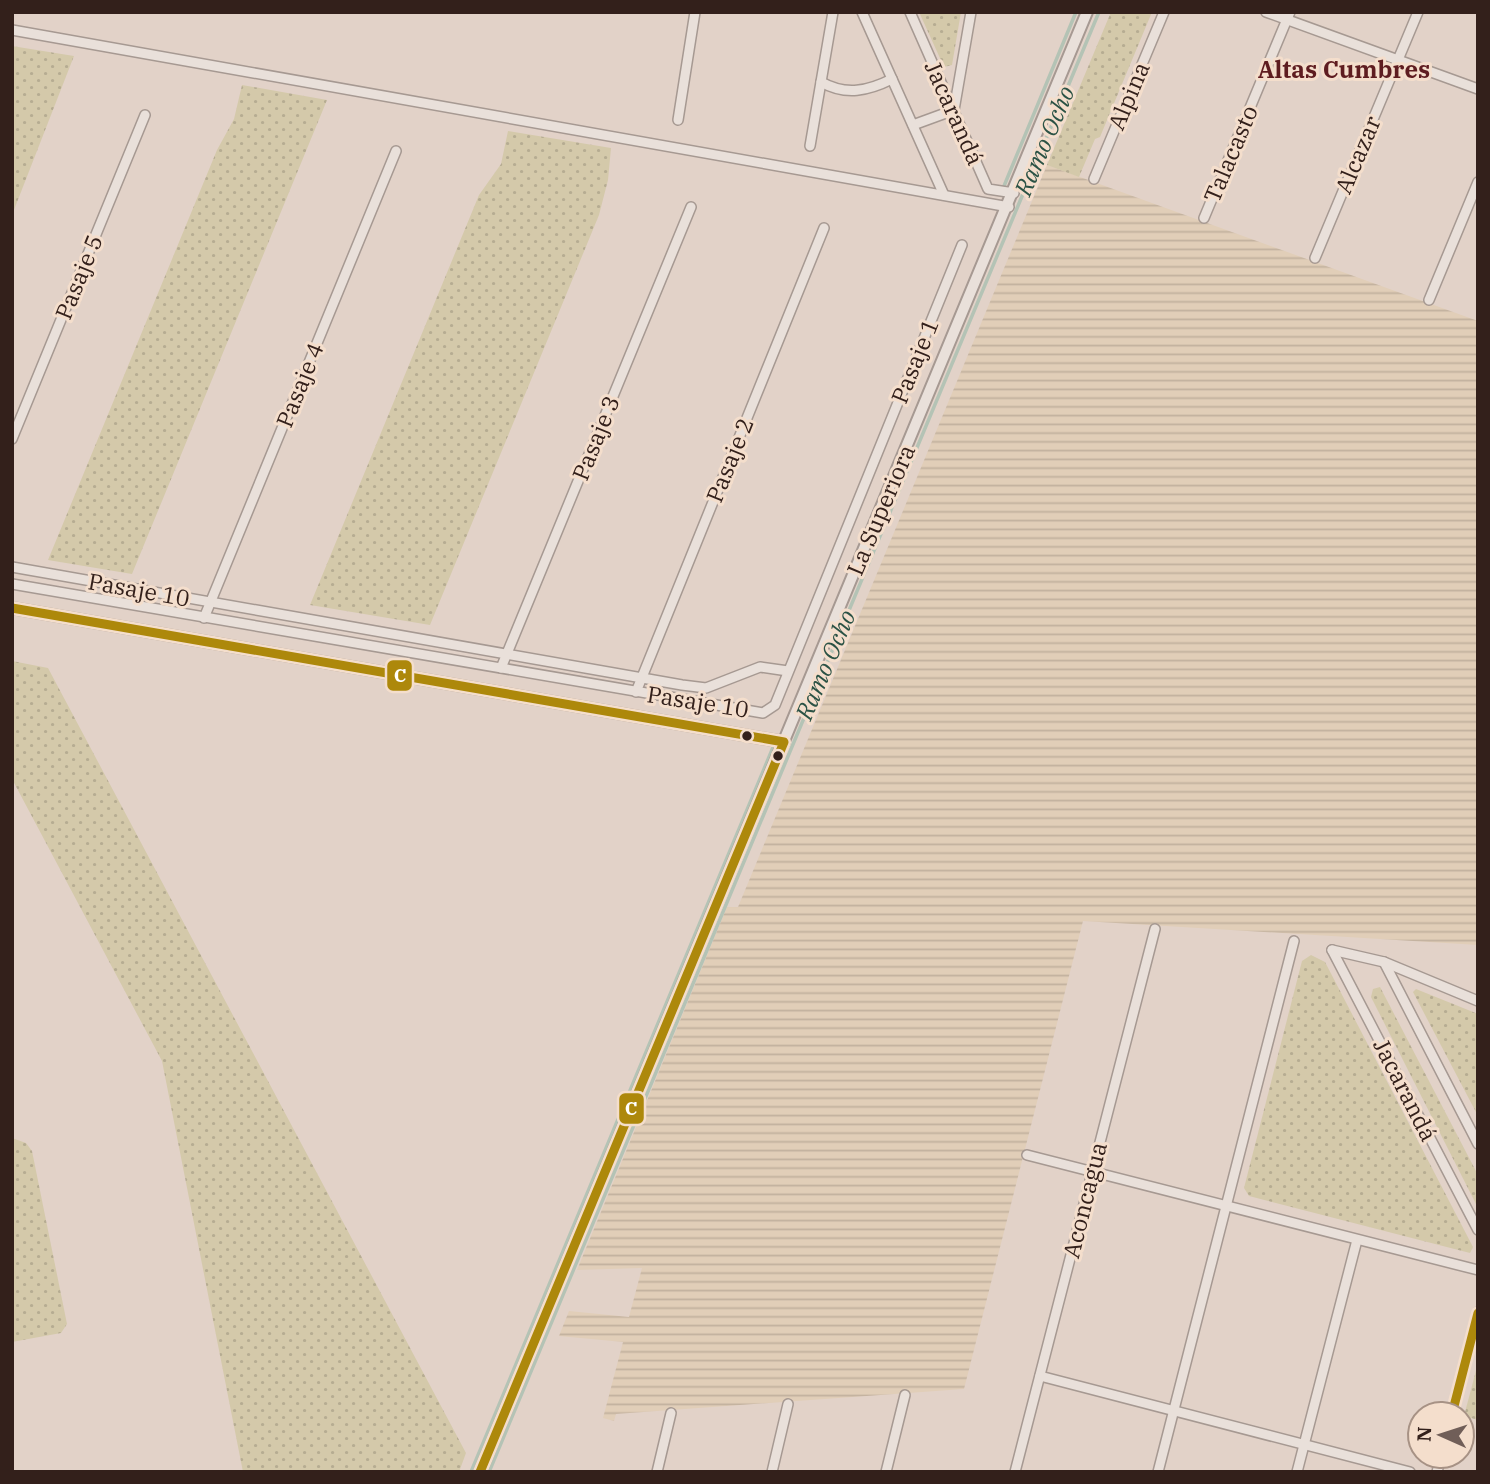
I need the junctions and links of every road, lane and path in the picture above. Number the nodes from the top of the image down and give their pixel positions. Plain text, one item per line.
1 (695, 12) edge
2 (833, 12) edge
3 (862, 12) edge
4 (910, 12) edge
5 (971, 12) edge
6 (1087, 12) edge
7 (1164, 12) edge
8 (1266, 12) edge
9 (1418, 12) edge
10 (1288, 16) edge
11 (12, 30) edge
12 (1398, 60) junction
13 (892, 79) junction
14 (821, 82) junction
15 (1478, 89) edge
16 (954, 110) junction
17 (145, 115) dead end
18 (678, 120) dead end
19 (913, 125) junction
20 (810, 146) dead end
21 (396, 151) dead end
22 (1094, 179) dead end
23 (1478, 182) edge
24 (1014, 193) junction
25 (944, 195) junction
26 (1009, 206) junction
27 (691, 207) dead end
28 (1204, 218) dead end
29 (824, 228) dead end
30 (962, 245) dead end
31 (1315, 258) dead end
32 (1429, 300) dead end
33 (12, 439) edge
34 (12, 567) edge
35 (12, 584) edge
36 (210, 603) junction
37 (12, 608) edge
38 (204, 618) junction
39 (507, 653) junction
40 (501, 668) junction
41 (788, 671) junction
42 (641, 678) junction
43 (636, 692) junction
44 (784, 742) junction
45 (1155, 929) dead end
46 (1294, 941) dead end
47 (1384, 962) junction
48 (1478, 1001) edge
49 (1478, 1144) edge
50 (1027, 1155) dead end
51 (1093, 1172) junction
52 (1226, 1206) junction
53 (1478, 1230) edge
54 (1357, 1240) junction
55 (1478, 1270) edge
56 (1478, 1312) edge
57 (1040, 1377) junction
58 (905, 1395) dead end
59 (1456, 1400) edge
60 (789, 1404) dead end
61 (1174, 1411) junction
62 (671, 1413) dead end
63 (1304, 1445) junction
64 (481, 1472) edge
65 (657, 1472) edge
66 (772, 1472) edge
67 (886, 1472) edge
68 (1016, 1472) edge
69 (1158, 1472) edge
70 (1297, 1472) edge
71 (1410, 1472) edge

1 - 18 street
2 - 14 street
3 - 13 street, Jacarandá
4 - 16 street, Jacarandá
5 - 16 street
6 - 24 street, La Superiora
7 - 22 street, Alpina
8 - 10 street
9 - 12 street, Alcazar
10 - 12 street
10 - 28 street, Talacasto
11 - 25 street
12 - 15 street
12 - 31 street, Alcazar
13 - 14 street
13 - 19 street, Jacarandá
14 - 20 street
16 - 19 street
16 - 24 street, Jacarandá
17 - 33 street, Pasaje 5
19 - 25 street, Jacarandá
21 - 36 street, Pasaje 4
23 - 32 street
24 - 26 street, La Superiora
25 - 26 street
26 - 44 street, La Superiora
27 - 39 street, Pasaje 3
29 - 42 street, Pasaje 2
30 - 41 street, Pasaje 1
34 - 36 street, Pasaje 10
35 - 38 street, Pasaje 10
36 - 38 street, Pasaje 4
36 - 39 street, Pasaje 10
37 - 44 street
38 - 40 street, Pasaje 10
39 - 40 street, Pasaje 3
39 - 42 street, Pasaje 10
40 - 43 street, Pasaje 10
41 - 42 street, Pasaje 10
41 - 43 street, Pasaje 10
42 - 43 street, Pasaje 2
44 - 64 street, La Superiora
45 - 51 street, Aconcagua
46 - 52 street
47 - 48 street
47 - 49 street, Jacarandá
47 - 53 street, Jacarandá
50 - 51 street
51 - 52 street
51 - 57 street, Aconcagua
52 - 54 street
52 - 61 street
54 - 55 street
54 - 63 street
56 - 59 street
57 - 61 street
57 - 68 street, Aconcagua
58 - 67 street
60 - 66 street
61 - 63 street
61 - 69 street
62 - 65 street
63 - 70 street
63 - 71 street

